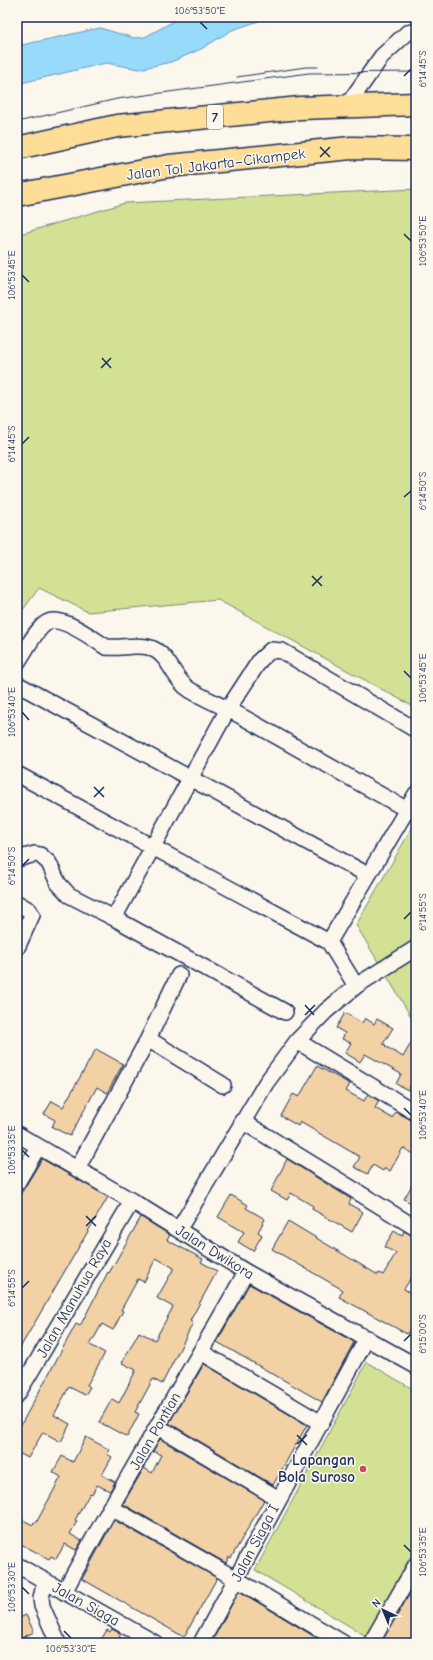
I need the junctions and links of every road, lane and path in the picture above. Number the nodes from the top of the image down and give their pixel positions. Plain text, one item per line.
1 (416, 31) edge
2 (416, 104) edge
3 (346, 107) junction
4 (17, 148) edge
5 (416, 149) edge
6 (17, 195) edge
7 (17, 662) edge
8 (17, 684) edge
9 (228, 709) junction
10 (416, 730) edge
11 (17, 774) edge
12 (191, 778) junction
13 (416, 794) edge
14 (406, 809) junction
15 (153, 847) junction
16 (17, 859) edge
17 (368, 875) junction
18 (17, 903) edge
19 (114, 918) junction
20 (329, 942) junction
21 (17, 948) edge
22 (416, 948) edge
23 (179, 975) dead end
24 (356, 986) junction
25 (285, 1012) dead end
26 (148, 1039) junction
27 (297, 1041) junction
28 (223, 1085) dead end
29 (416, 1113) edge
30 (242, 1121) junction
31 (17, 1134) edge
32 (38, 1147) junction
33 (77, 1168) junction
34 (17, 1183) edge
35 (132, 1200) junction
36 (416, 1228) edge
37 (179, 1230) junction
38 (246, 1272) junction
39 (367, 1338) junction
40 (201, 1352) junction
41 (416, 1366) edge
42 (17, 1395) edge
43 (321, 1423) junction
44 (158, 1427) junction
45 (279, 1499) junction
46 (110, 1507) junction
47 (416, 1564) edge
48 (17, 1565) edge
49 (236, 1579) junction
50 (45, 1581) junction
51 (412, 1581) edge
52 (64, 1592) junction
53 (58, 1643) edge
54 (155, 1643) edge
55 (201, 1643) edge
56 (343, 1643) edge
57 (370, 1643) edge

1 - 3 street
2 - 3 highway, 7
3 - 4 highway, 7
5 - 6 highway, Jalan Tol Jakarta–Cikampek
7 - 9 street
8 - 12 street
9 - 10 street
9 - 12 street
9 - 14 street
11 - 15 street
12 - 15 street
12 - 17 street
13 - 14 street
14 - 17 street
15 - 19 street
15 - 20 street
16 - 19 street
17 - 20 street
18 - 21 street
19 - 25 street
20 - 24 street
22 - 24 street
23 - 26 street
24 - 27 street
26 - 28 street
26 - 33 street
27 - 29 street
27 - 30 street
30 - 36 street
30 - 37 street
31 - 32 street, Jalan Dwikora
32 - 33 street, Jalan Dwikora
32 - 34 street
33 - 35 street, Jalan Dwikora
35 - 37 street, Jalan Dwikora
35 - 42 street, Jalan Manuhua Raya
37 - 38 street, Jalan Dwikora
38 - 39 street, Jalan Dwikora
38 - 40 street, Jalan Pontian
39 - 41 street, Jalan Dwikora
39 - 43 street, Jalan Siaga I
40 - 43 street
40 - 44 street, Jalan Pontian
43 - 45 street, Jalan Siaga I
44 - 45 street
44 - 46 street, Jalan Pontian
45 - 49 street, Jalan Siaga I
46 - 49 street
46 - 52 street, Jalan Pontian
47 - 51 street
48 - 50 street, Jalan Siaga
49 - 55 street, Jalan Siaga I
49 - 56 street
50 - 52 street, Jalan Siaga
50 - 53 street
51 - 57 street
52 - 54 street, Jalan Siaga

